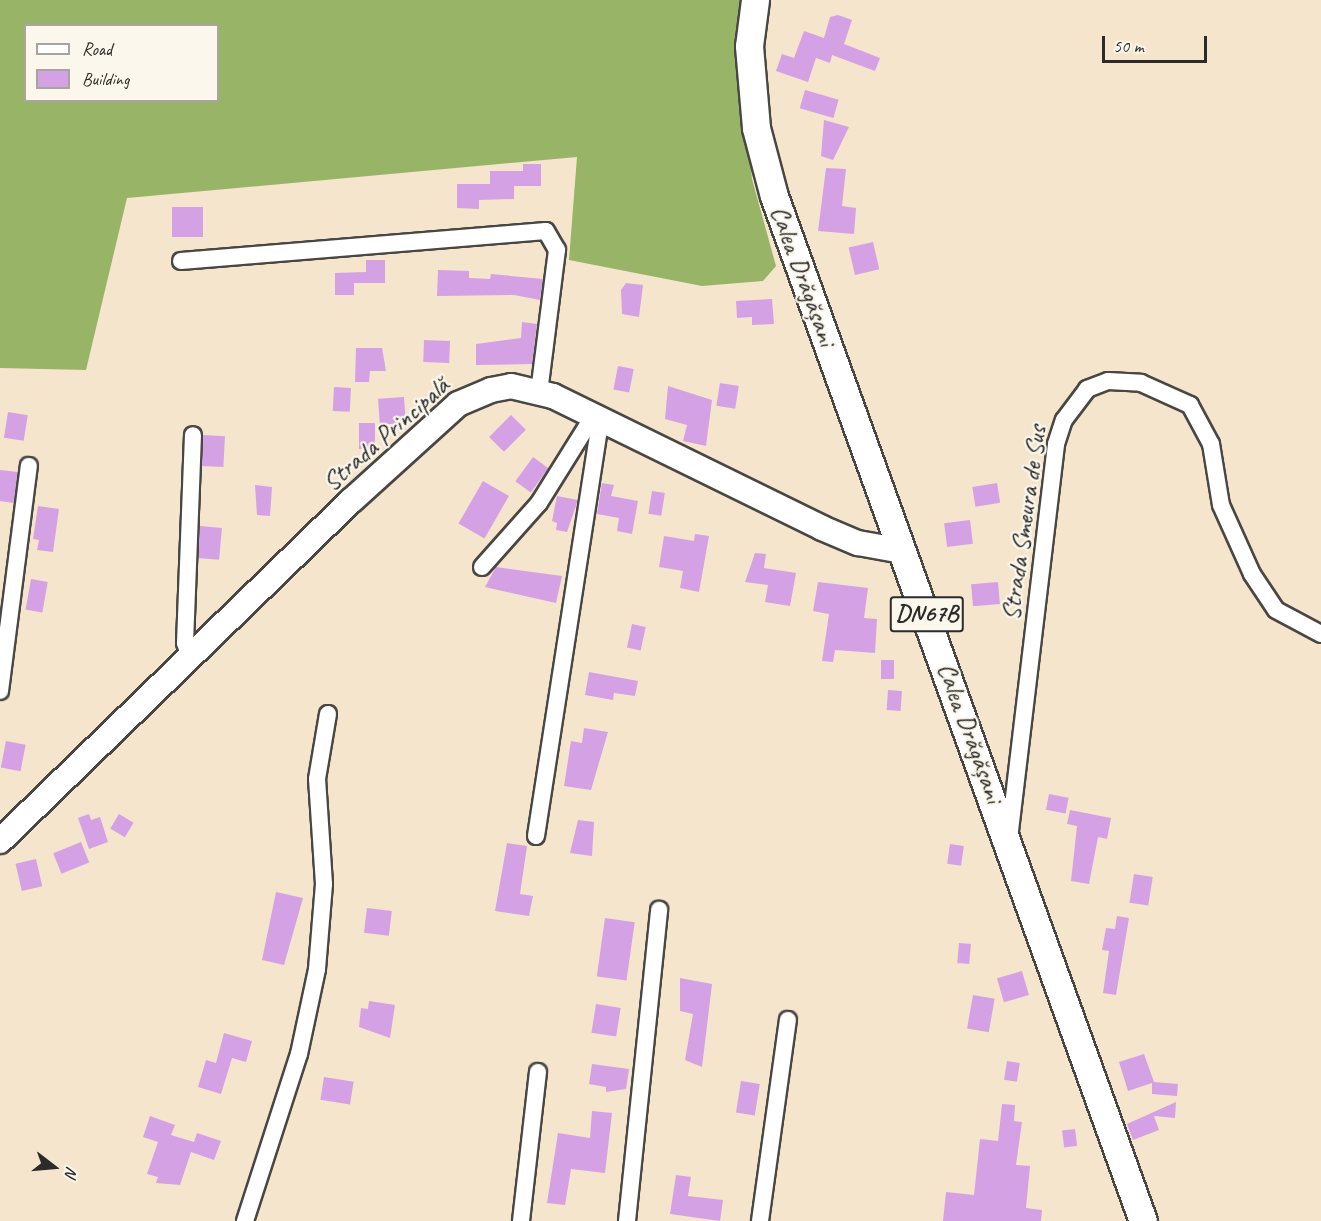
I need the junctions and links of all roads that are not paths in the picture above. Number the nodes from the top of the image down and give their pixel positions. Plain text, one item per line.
1 (755, 0) edge
2 (181, 261) dead end
3 (539, 392) junction
4 (597, 417) junction
5 (193, 435) dead end
6 (29, 466) dead end
7 (903, 551) junction
8 (482, 567) dead end
9 (1321, 634) edge
10 (190, 658) junction
11 (0, 691) edge
12 (328, 714) dead end
13 (536, 836) dead end
14 (0, 841) edge
15 (1009, 842) junction
16 (659, 910) dead end
17 (788, 1020) dead end
18 (538, 1072) dead end
19 (245, 1221) edge
20 (521, 1221) edge
21 (627, 1221) edge
22 (760, 1221) edge
23 (1143, 1221) edge

1 - 7 main road, Calea Drăgășani / DN67B
2 - 3 street
3 - 4 street, Strada Principală
3 - 10 street, Strada Principală
4 - 7 street, Strada Principală
4 - 8 street
4 - 13 street
5 - 10 street
6 - 11 street
7 - 15 main road, Calea Drăgășani / DN67B
9 - 15 street, Strada Smeura de Sus
10 - 14 street, Strada Principală
12 - 19 street
15 - 23 main road, Calea Drăgășani / DN67B
16 - 21 street
17 - 22 street
18 - 20 street

